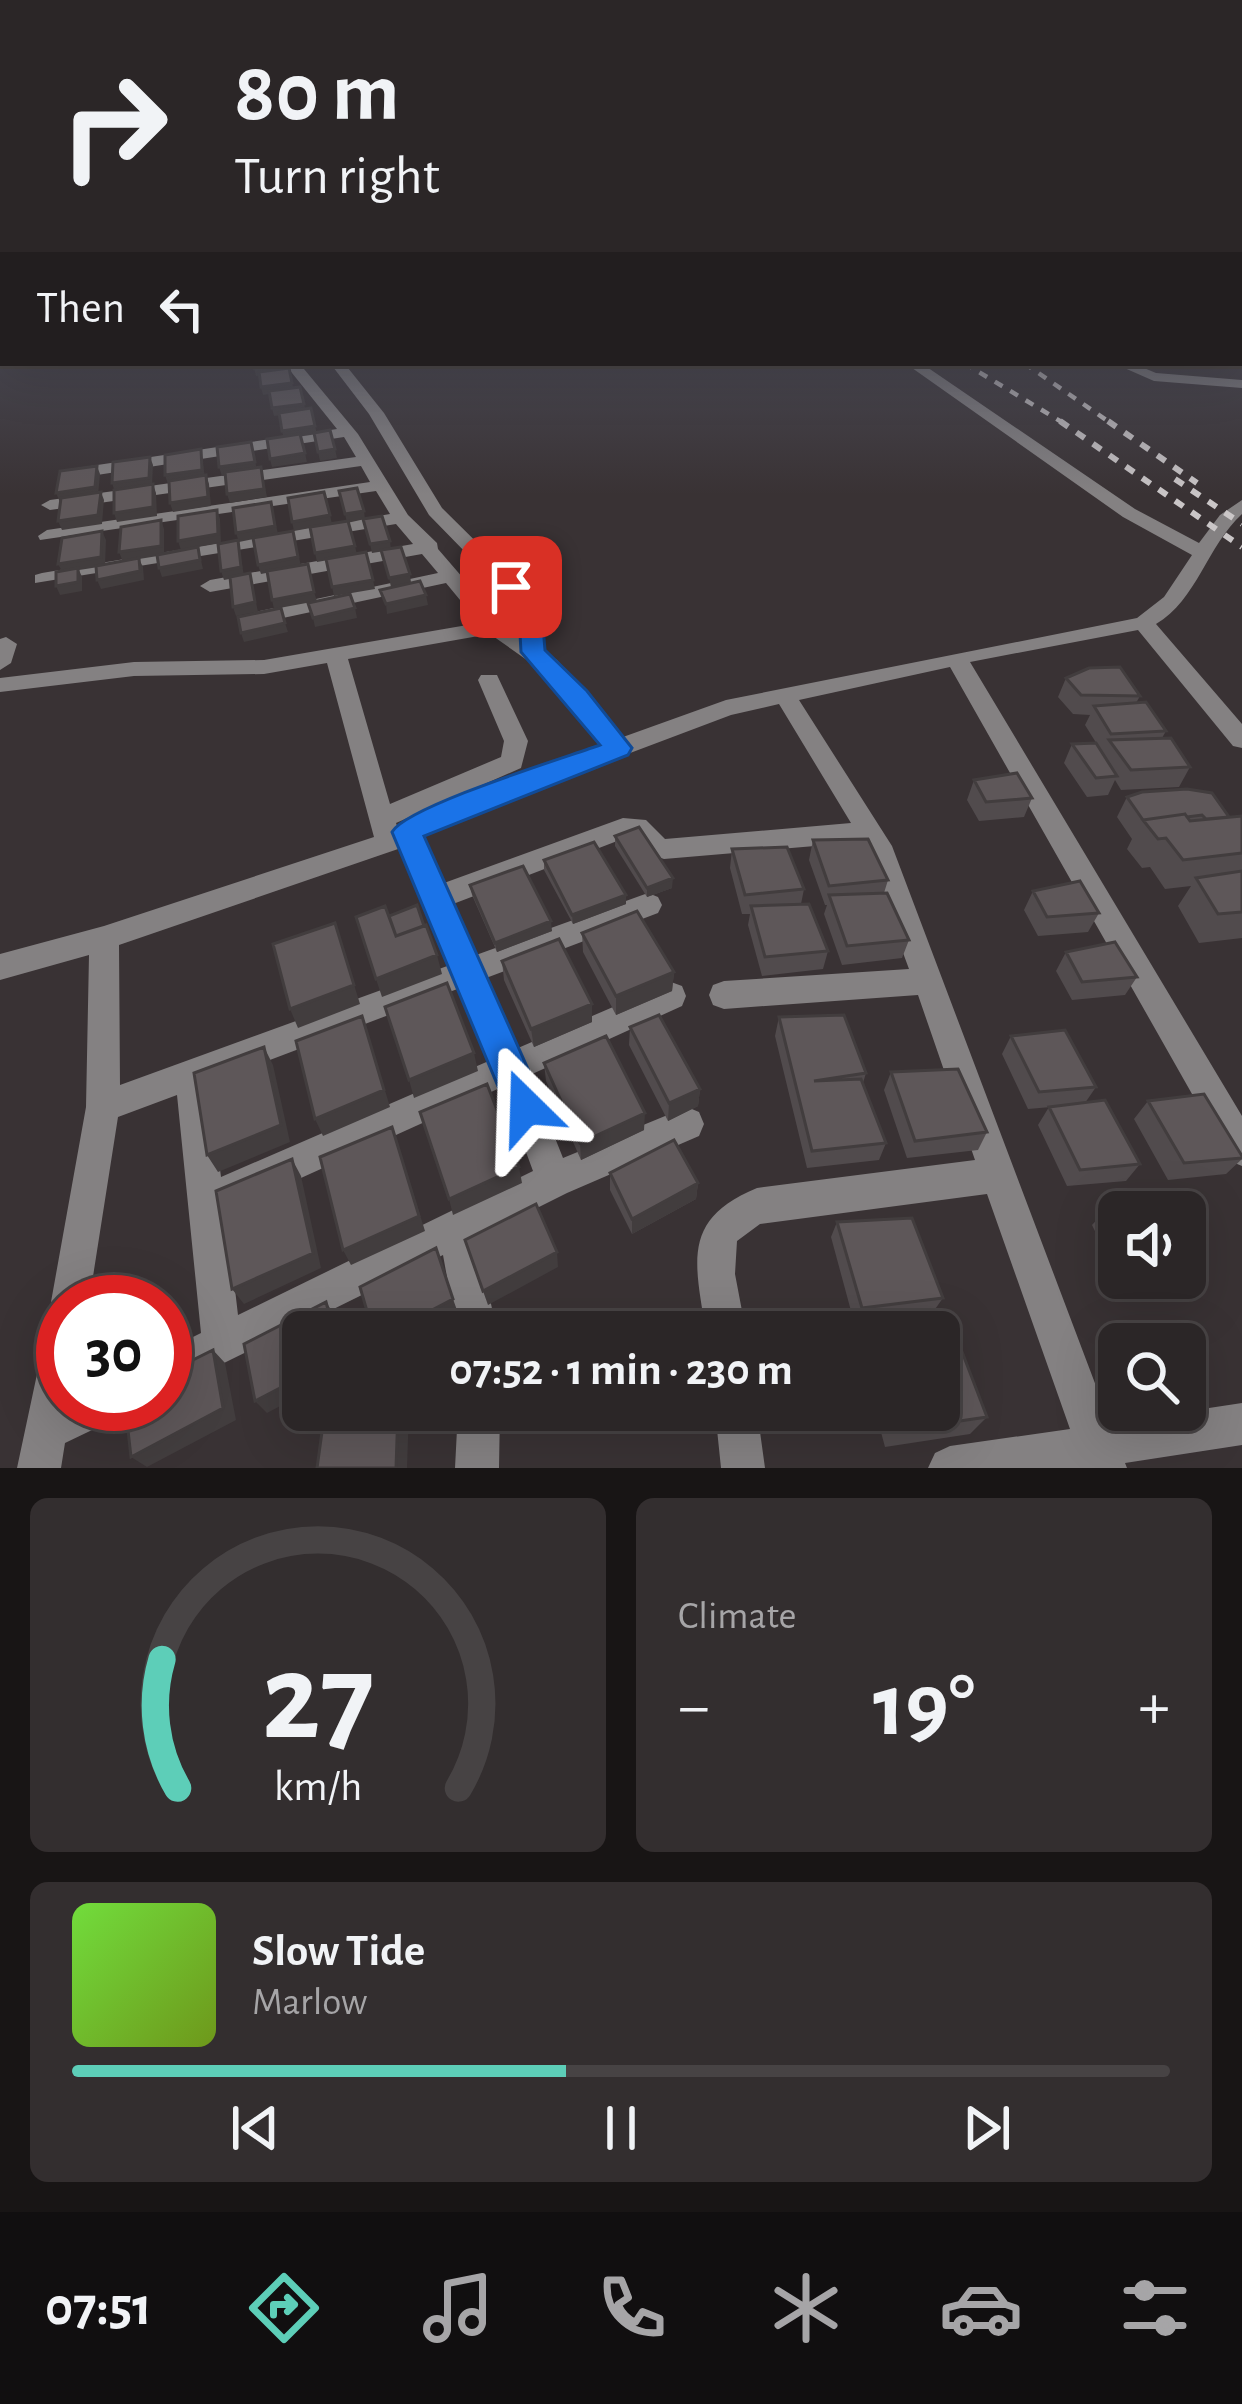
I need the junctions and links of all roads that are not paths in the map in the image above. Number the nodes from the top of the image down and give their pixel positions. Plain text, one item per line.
1 (294, 366) edge
2 (340, 366) edge
3 (916, 366) edge
4 (1126, 366) edge
5 (1242, 384) edge
6 (348, 432) junction
7 (368, 460) junction
8 (84, 472) edge
9 (382, 485) junction
10 (50, 505) dead end
11 (1242, 505) edge
12 (401, 518) junction
13 (47, 536) dead end
14 (430, 547) junction
15 (1201, 552) junction
16 (453, 576) junction
17 (43, 579) dead end
18 (210, 586) dead end
19 (254, 618) edge
20 (1144, 623) junction
21 (494, 627) junction
22 (533, 652) junction
23 (336, 655) junction
24 (956, 658) junction
25 (489, 680) dead end
26 (0, 685) edge
27 (785, 695) junction
28 (1242, 740) edge
29 (618, 748) junction
30 (393, 831) junction
31 (870, 831) junction
32 (436, 898) junction
33 (648, 905) dead end
34 (104, 938) junction
35 (0, 967) edge
36 (469, 972) junction
37 (928, 981) junction
38 (724, 995) dead end
39 (671, 996) dead end
40 (512, 1071) junction
41 (192, 1076) junction
42 (103, 1107) junction
43 (687, 1124) dead end
44 (1242, 1149) edge
45 (998, 1175) junction
46 (554, 1180) junction
47 (206, 1203) junction
48 (456, 1228) junction
49 (75, 1275) edge
50 (473, 1311) edge
51 (723, 1311) edge
52 (222, 1344) junction
53 (192, 1359) edge
54 (1242, 1424) edge
55 (478, 1431) edge
56 (739, 1431) edge
57 (1100, 1455) edge
58 (477, 1468) edge
59 (743, 1468) edge
60 (950, 1468) edge

1 - 6 street
2 - 22 street
3 - 15 street
4 - 5 street
6 - 7 street
6 - 8 street
7 - 9 street
7 - 10 street
9 - 12 street
9 - 13 street
11 - 15 street
12 - 14 street
12 - 17 street
14 - 16 street
14 - 18 street
15 - 20 street
16 - 19 street
16 - 21 street
20 - 24 street
20 - 28 street
21 - 22 street
21 - 23 street
22 - 29 street
23 - 26 street
23 - 30 street
24 - 27 street
24 - 44 street
25 - 30 street
27 - 29 street
27 - 31 street
29 - 30 street
30 - 32 street
30 - 34 street
31 - 32 street
31 - 37 street
32 - 36 street
33 - 36 street
34 - 35 street
34 - 42 street
36 - 40 street
36 - 41 street
37 - 38 street
37 - 45 street
39 - 40 street
40 - 46 street
40 - 47 street
41 - 42 street
41 - 47 street
42 - 49 street
43 - 46 street
45 - 51 street
45 - 57 street
46 - 48 street
47 - 52 street
48 - 50 street
48 - 52 street
52 - 53 street
54 - 57 street
55 - 58 street
56 - 59 street
57 - 60 street

